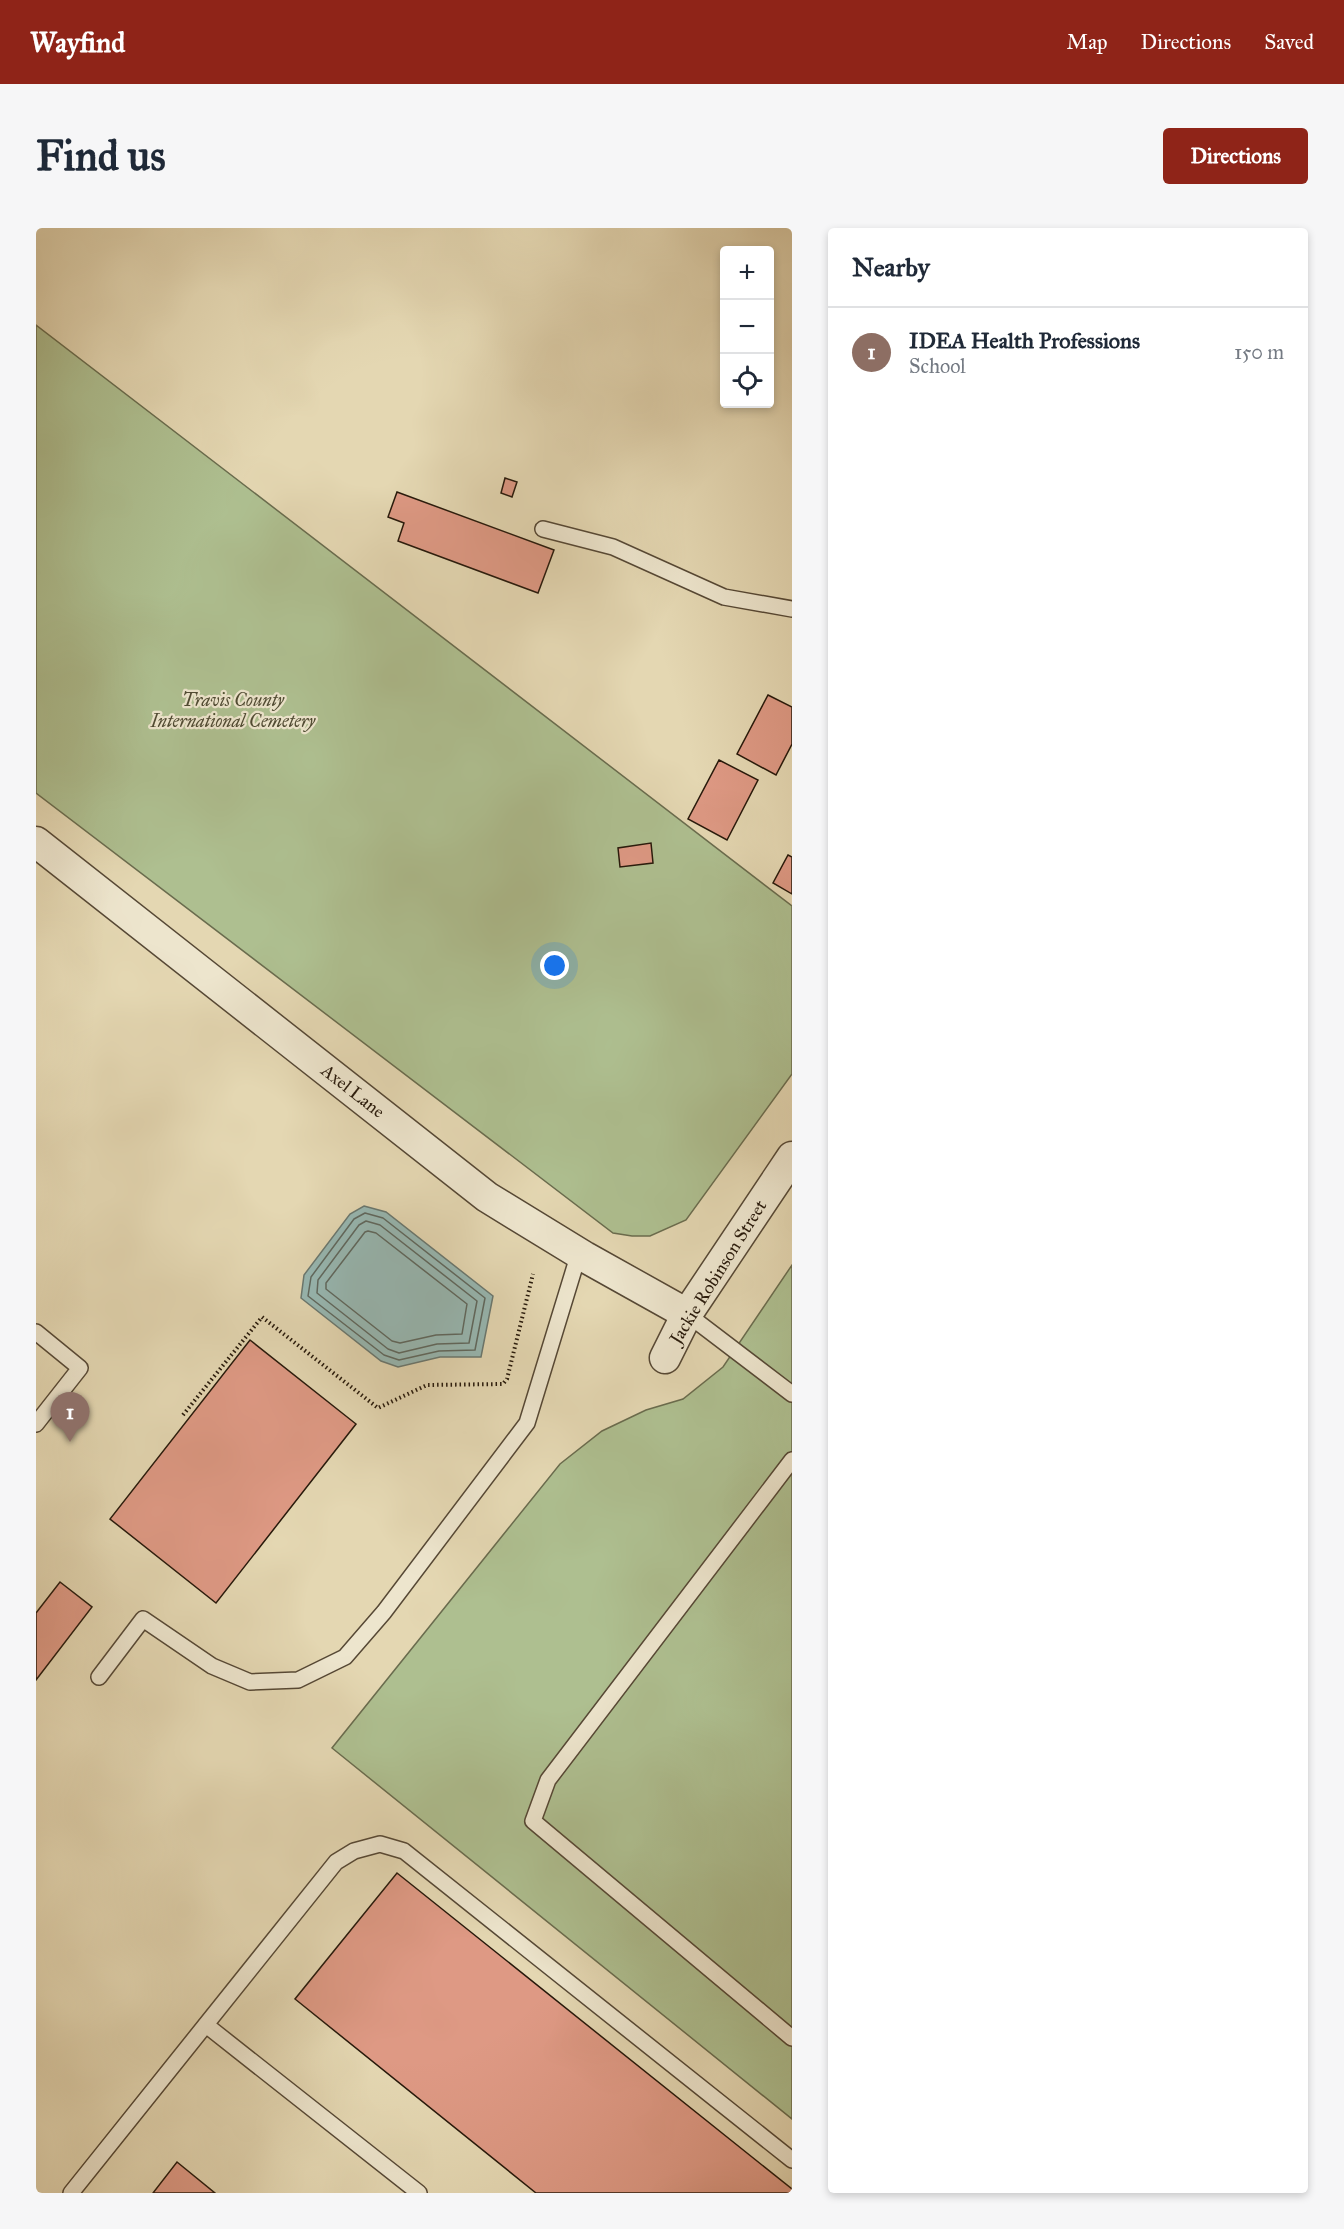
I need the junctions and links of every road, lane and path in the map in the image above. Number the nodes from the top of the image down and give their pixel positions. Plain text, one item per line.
1 (543, 529) dead end
2 (792, 609) edge
3 (36, 842) edge
4 (792, 1158) edge
5 (579, 1253) junction
6 (533, 1274) dead end
7 (687, 1314) junction
8 (36, 1332) edge
9 (665, 1358) dead end
10 (792, 1394) edge
11 (183, 1415) dead end
12 (36, 1424) edge
13 (792, 1460) edge
14 (99, 1677) dead end
15 (206, 2025) junction
16 (792, 2038) edge
17 (792, 2160) edge
18 (71, 2193) edge
19 (418, 2193) edge

1 - 2 lane
3 - 5 street, Axel Lane
4 - 7 street, Jackie Robinson Street
5 - 7 street, Axel Lane
5 - 14 lane
6 - 11 path
7 - 9 street, Jackie Robinson Street
7 - 10 lane
8 - 12 lane
13 - 16 lane
15 - 17 lane
15 - 18 lane
15 - 19 lane

